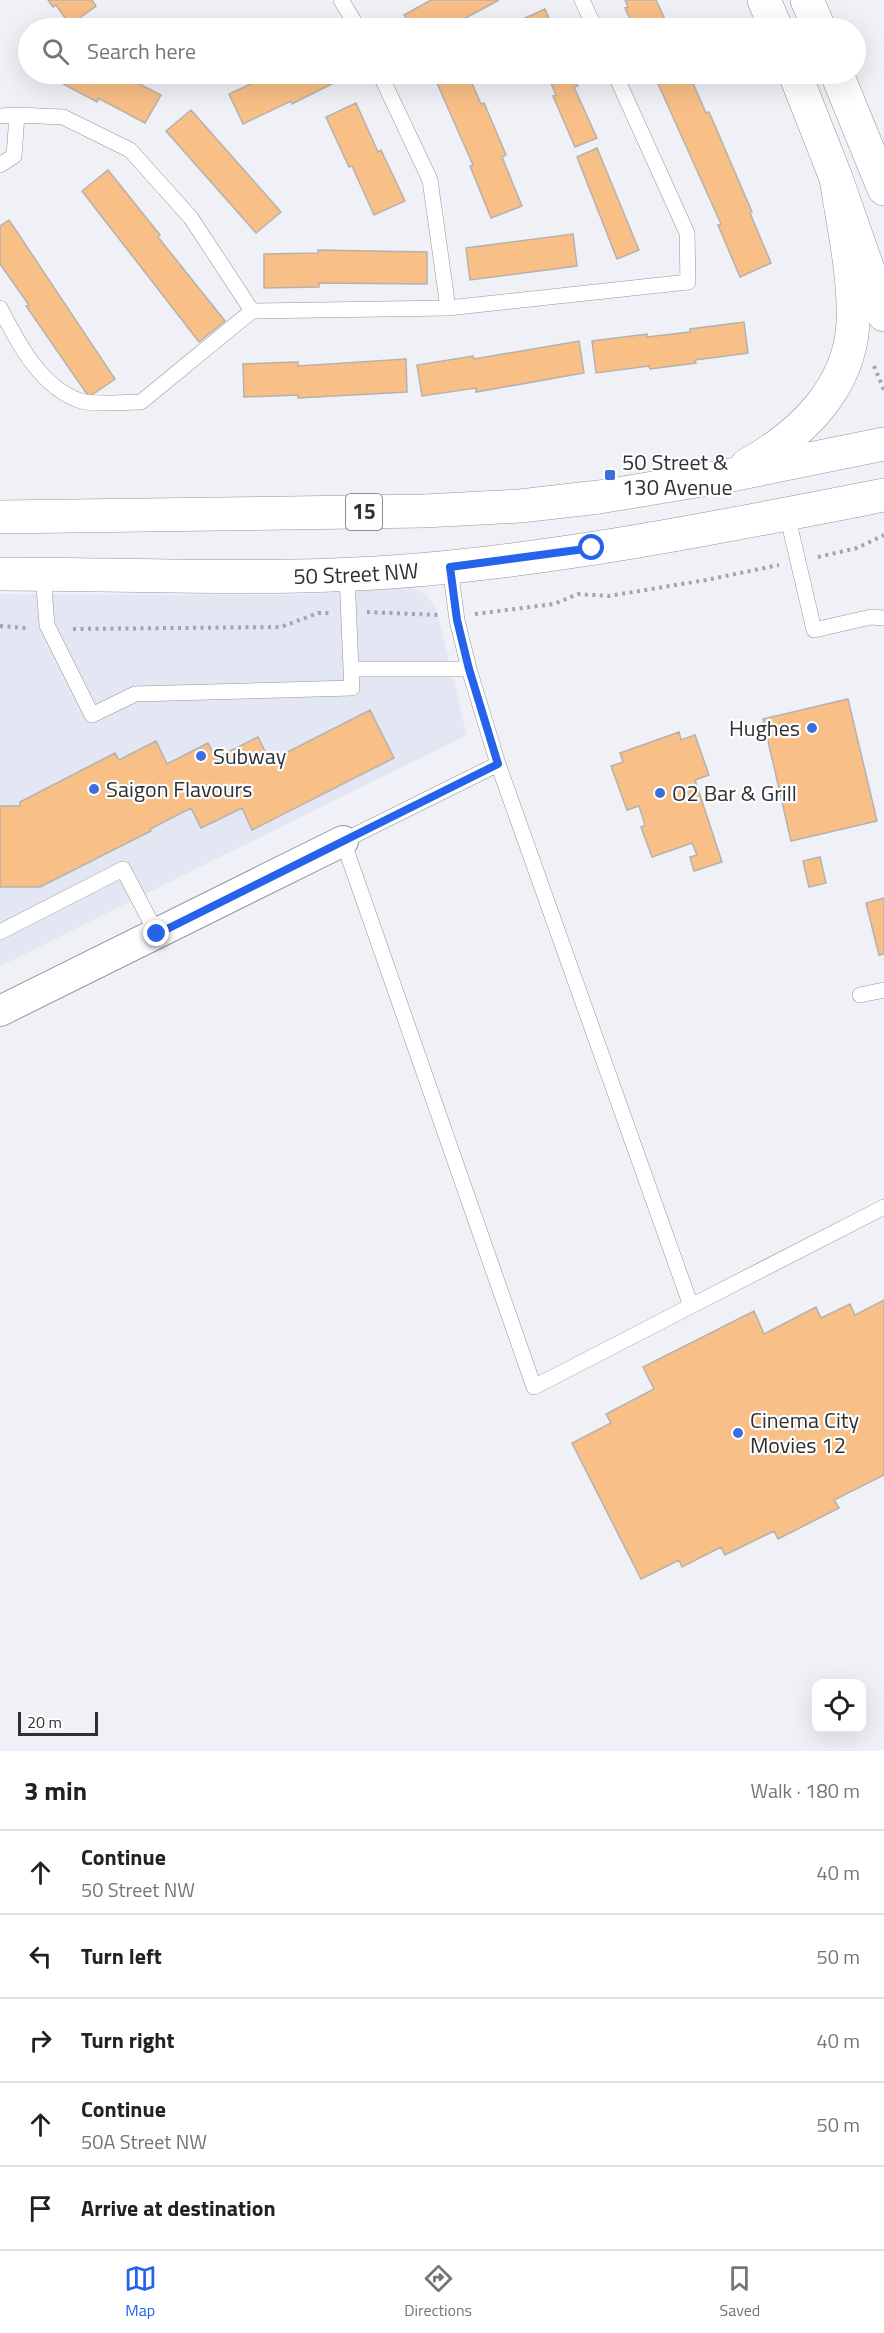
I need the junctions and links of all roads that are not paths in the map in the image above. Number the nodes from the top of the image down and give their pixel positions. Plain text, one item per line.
1 (340, 0) edge
2 (582, 0) edge
3 (764, 0) edge
4 (807, 0) edge
5 (352, 18) edge
6 (590, 18) edge
7 (772, 18) edge
8 (815, 18) edge
9 (385, 84) edge
10 (620, 84) edge
11 (799, 84) edge
12 (841, 84) edge
13 (17, 115) junction
14 (0, 116) edge
15 (0, 165) edge
16 (836, 178) junction
17 (884, 189) edge
18 (448, 308) junction
19 (0, 309) edge
20 (252, 311) junction
21 (884, 315) edge
22 (884, 444) edge
23 (726, 476) junction
24 (884, 495) edge
25 (787, 514) junction
26 (0, 517) edge
27 (450, 567) junction
28 (0, 574) edge
29 (43, 574) junction
30 (347, 574) junction
31 (884, 618) edge
32 (351, 669) junction
33 (469, 669) junction
34 (498, 764) junction
35 (343, 841) junction
36 (0, 932) edge
37 (157, 934) junction
38 (884, 990) edge
39 (860, 995) dead end
40 (0, 1011) edge
41 (884, 1208) edge
42 (691, 1306) junction

1 - 5 lane
2 - 6 lane
3 - 7 main road
4 - 8 main road
9 - 18 lane
10 - 18 lane
11 - 16 main road
12 - 17 main road
13 - 14 lane
13 - 15 lane
13 - 20 lane
16 - 21 main road
16 - 23 main road
18 - 20 lane
19 - 20 lane
22 - 23 main road
23 - 26 main road, 15
24 - 25 main road, 50 Street NW
25 - 27 main road, 50 Street NW
25 - 31 lane
27 - 30 main road, 50 Street NW
27 - 33 lane
28 - 29 main road, 50 Street NW
29 - 30 main road, 50 Street NW
29 - 32 lane
30 - 32 lane
32 - 33 lane
33 - 34 lane
34 - 35 lane
34 - 42 lane
35 - 37 street
35 - 42 lane
36 - 37 lane
37 - 40 street
38 - 39 lane
41 - 42 lane

